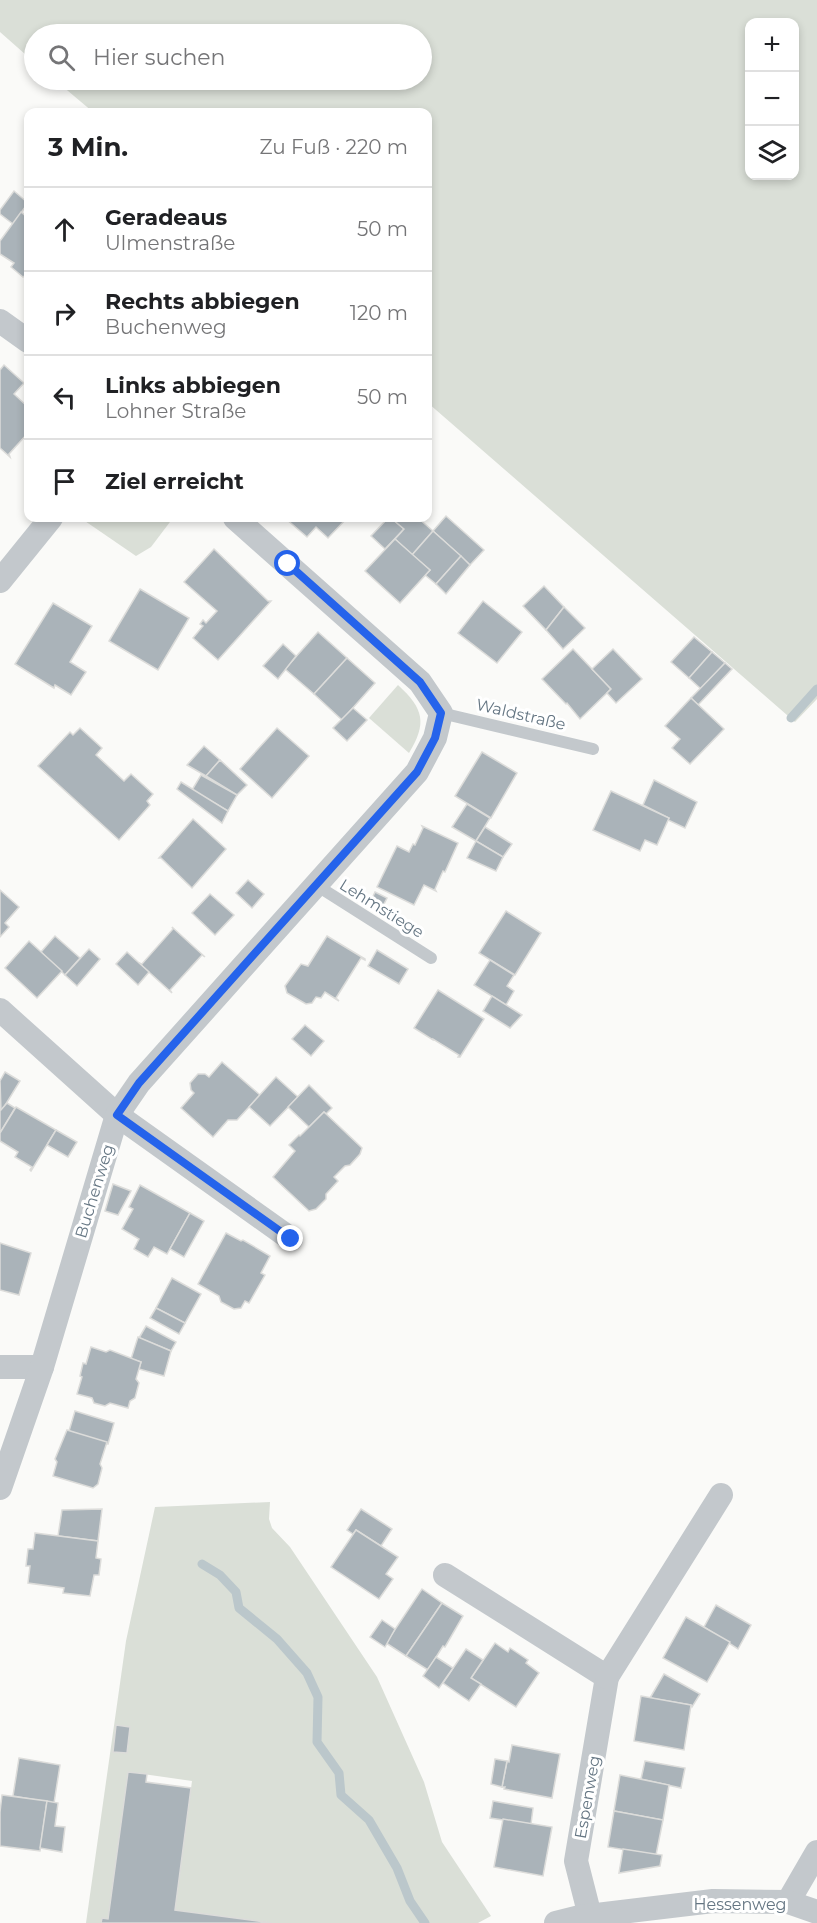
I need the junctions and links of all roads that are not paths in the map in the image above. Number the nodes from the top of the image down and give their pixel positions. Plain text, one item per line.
1 (0, 321) edge
2 (24, 338) edge
3 (48, 522) edge
4 (240, 522) edge
5 (0, 581) edge
6 (441, 713) junction
7 (593, 749) dead end
8 (316, 885) junction
9 (432, 958) dead end
10 (0, 1010) edge
11 (117, 1115) junction
12 (291, 1239) dead end
13 (0, 1367) edge
14 (42, 1367) junction
15 (0, 1488) edge
16 (721, 1495) dead end
17 (445, 1575) dead end
18 (607, 1677) junction
19 (817, 1852) edge
20 (788, 1902) junction
21 (817, 1912) edge
22 (590, 1916) junction
23 (556, 1923) edge

1 - 2 street
3 - 5 street
4 - 6 street
6 - 7 lane, Waldstraße
6 - 8 street, Buchenweg
8 - 9 lane, Lehmstiege
8 - 11 street, Buchenweg
10 - 11 street
11 - 12 street
11 - 14 street, Buchenweg
13 - 14 street
14 - 15 street, Buchenweg
16 - 18 street, Espenweg
17 - 18 street
18 - 22 street, Espenweg
19 - 20 street
20 - 21 street, Hessenweg
20 - 22 street, Hessenweg
22 - 23 street, Hessenweg

